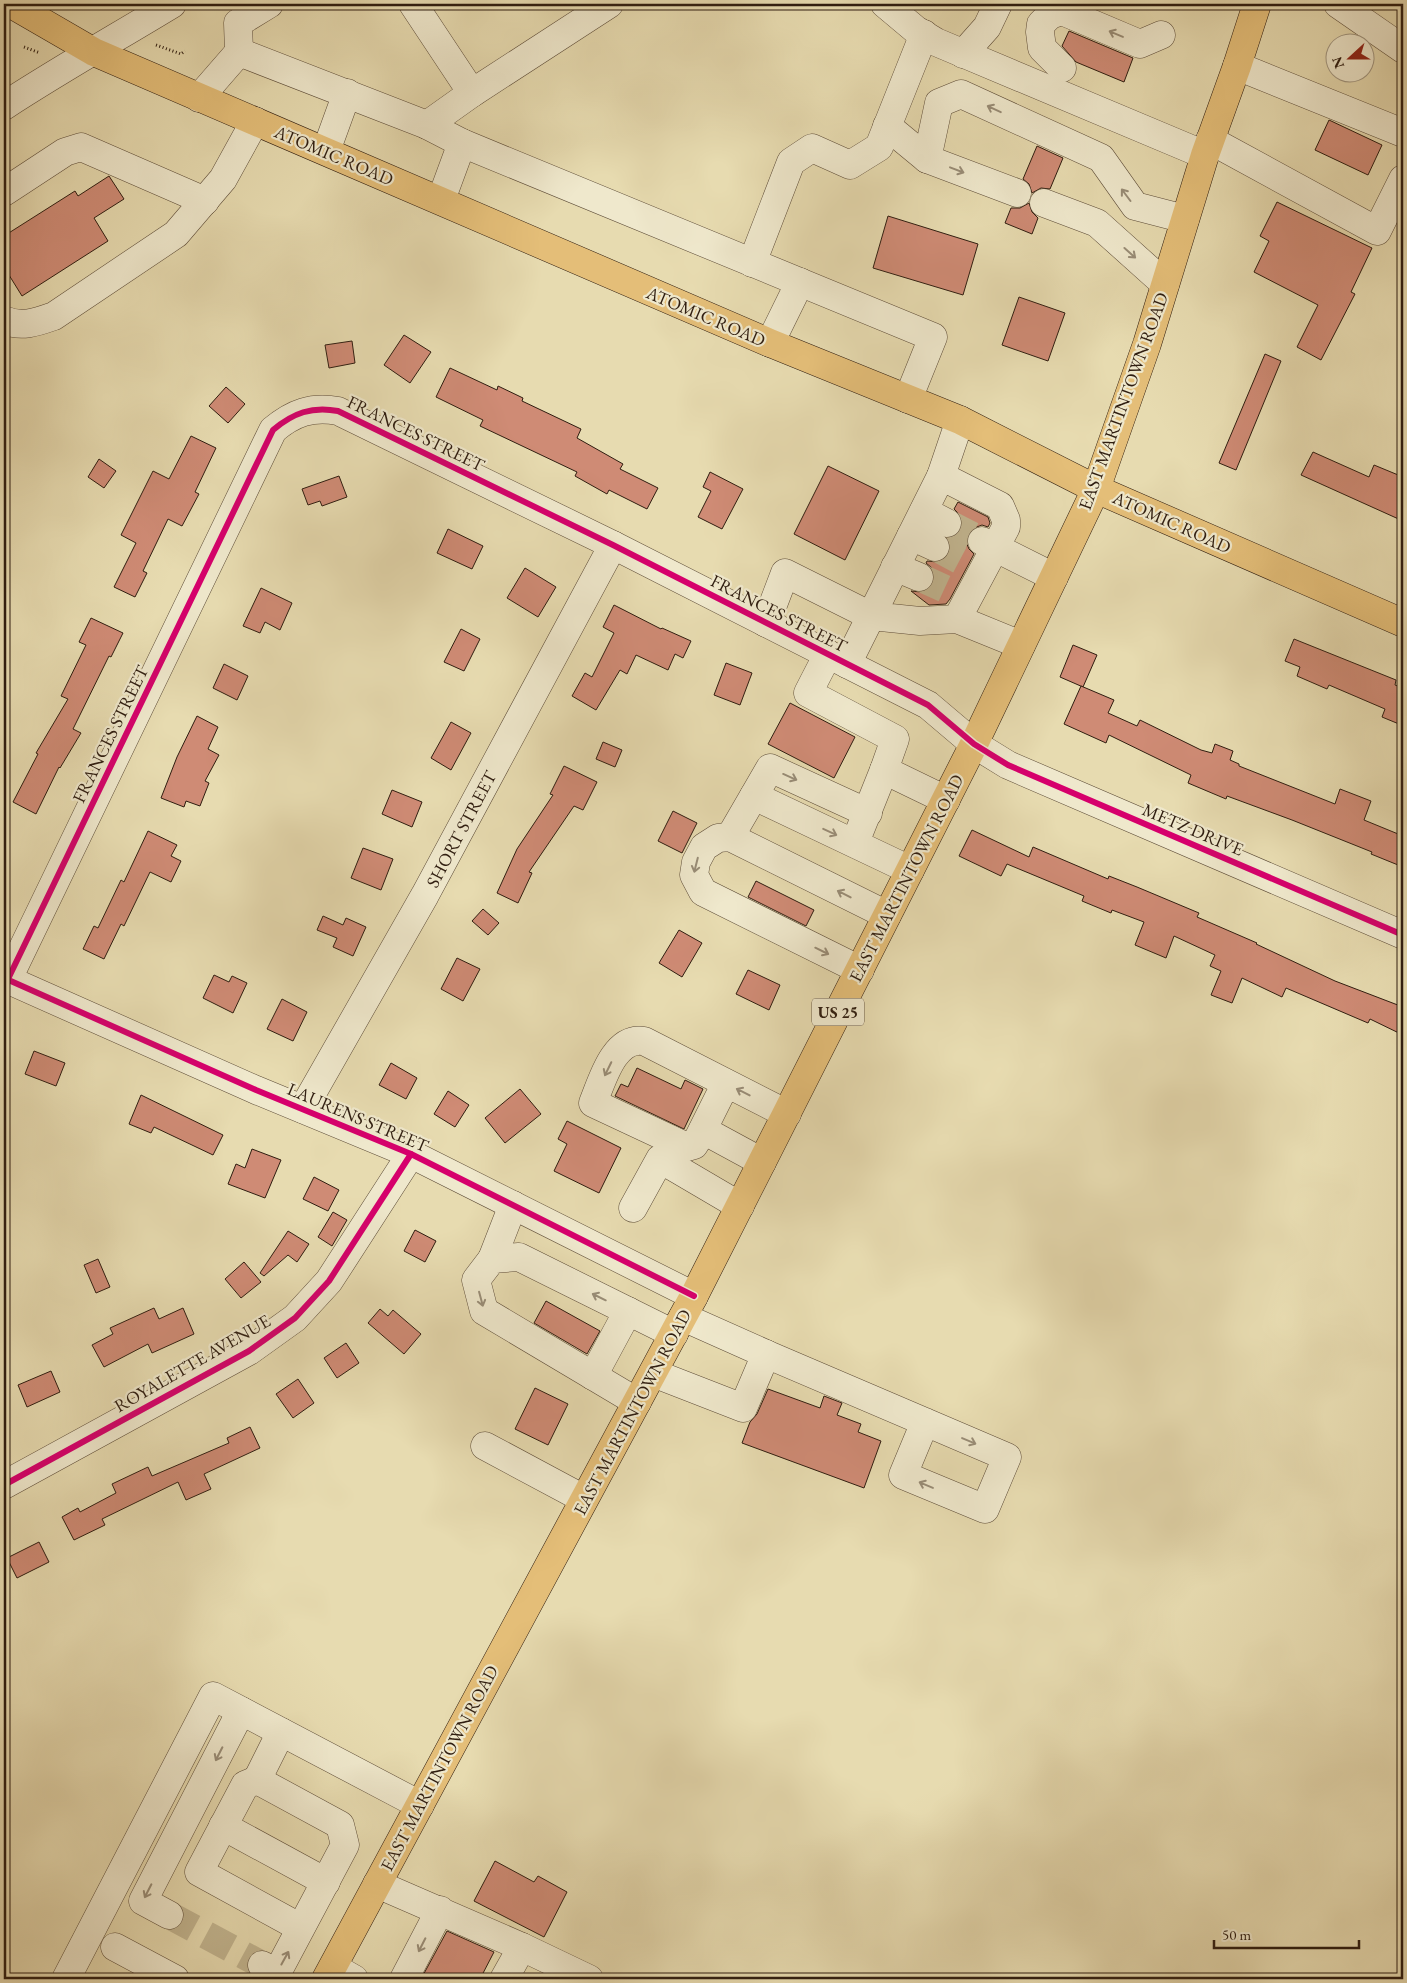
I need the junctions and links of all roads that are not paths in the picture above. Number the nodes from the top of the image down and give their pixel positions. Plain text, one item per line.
1 (172, 4) edge
2 (269, 4) edge
3 (413, 4) edge
4 (609, 4) edge
5 (885, 4) edge
6 (998, 4) edge
7 (1257, 4) edge
8 (1338, 4) edge
9 (17, 5) edge
10 (924, 34) junction
11 (1161, 35) dead end
12 (1403, 49) edge
13 (94, 52) junction
14 (239, 52) junction
15 (963, 54) junction
16 (1237, 66) junction
17 (1062, 68) dead end
18 (901, 92) junction
19 (472, 93) junction
20 (347, 94) junction
21 (199, 98) junction
22 (939, 103) junction
23 (4, 106) edge
24 (255, 121) junction
25 (427, 124) junction
26 (887, 126) junction
27 (1403, 133) edge
28 (462, 143) junction
29 (1208, 148) junction
30 (326, 151) junction
31 (927, 159) junction
32 (1403, 179) edge
33 (4, 192) edge
34 (1017, 193) dead end
35 (441, 200) junction
36 (205, 201) junction
37 (1044, 203) dead end
38 (1185, 219) junction
39 (752, 263) junction
40 (800, 282) junction
41 (1165, 284) junction
42 (4, 320) edge
43 (770, 343) junction
44 (908, 399) junction
45 (960, 420) junction
46 (941, 476) junction
47 (1096, 489) junction
48 (613, 545) junction
49 (982, 557) junction
50 (1054, 577) junction
51 (960, 604) junction
52 (870, 616) junction
53 (766, 623) junction
54 (1403, 623) edge
55 (1022, 645) junction
56 (838, 659) junction
57 (974, 744) junction
58 (884, 770) junction
59 (754, 796) junction
60 (946, 800) junction
61 (868, 813) junction
62 (730, 837) junction
63 (855, 843) junction
64 (910, 870) junction
65 (887, 916) junction
66 (1403, 935) edge
67 (860, 970) junction
68 (6, 979) edge
69 (726, 1083) junction
70 (303, 1109) junction
71 (787, 1114) junction
72 (703, 1130) junction
73 (411, 1154) junction
74 (762, 1162) junction
75 (513, 1205) junction
76 (740, 1206) junction
77 (633, 1208) dead end
78 (492, 1259) junction
79 (628, 1311) junction
80 (684, 1316) junction
81 (766, 1354) junction
82 (653, 1373) junction
83 (593, 1376) junction
84 (637, 1402) junction
85 (925, 1422) dead end
86 (485, 1446) dead end
87 (4, 1485) edge
88 (584, 1499) junction
89 (241, 1711) junction
90 (280, 1732) junction
91 (257, 1780) junction
92 (420, 1805) junction
93 (224, 1826) junction
94 (167, 1855) junction
95 (199, 1872) junction
96 (326, 1882) junction
97 (377, 1884) junction
98 (440, 1910) junction
99 (169, 1915) tunnel mouth
100 (301, 1928) junction
101 (115, 1948) dead end
102 (514, 1961) edge
103 (262, 1965) tunnel mouth
104 (337, 1975) edge
105 (66, 1979) edge
106 (174, 1979) edge
107 (404, 1979) edge
108 (491, 1979) edge
109 (589, 1979) edge

1 - 13 street
2 - 14 street
3 - 19 street
4 - 19 street
5 - 10 street
6 - 15 street
7 - 16 main road, EAST MARTINTOWN ROAD / US 25
8 - 12 street
9 - 13 main road, ATOMIC ROAD
10 - 15 street
10 - 18 street
11 -> 17 street
13 - 21 main road, ATOMIC ROAD
13 - 23 street
14 - 20 street
14 - 21 street
15 - 29 street
16 - 27 street
16 - 29 main road, EAST MARTINTOWN ROAD / US 25
18 - 22 street
18 - 26 street
19 - 25 street
20 - 25 street
20 - 30 street
21 - 24 main road, ATOMIC ROAD
22 - 31 street
38 -> 22 street
24 - 30 main road, ATOMIC ROAD
24 - 36 street
25 - 28 street
26 - 31 street
26 - 39 street
28 - 35 street
28 - 39 street
29 - 32 street
29 - 38 main road, EAST MARTINTOWN ROAD / US 25
30 - 35 main road, ATOMIC ROAD
31 -> 34 street
33 - 36 street
35 - 43 main road, ATOMIC ROAD
36 - 42 street
37 -> 41 street
38 - 41 main road, EAST MARTINTOWN ROAD / US 25
39 - 40 street
40 - 43 street
40 - 44 street
41 - 47 main road, EAST MARTINTOWN ROAD / US 25
43 - 44 main road, ATOMIC ROAD
44 - 45 main road, ATOMIC ROAD
45 - 46 street
45 - 47 main road, ATOMIC ROAD
46 - 49 street
46 - 52 street
47 - 50 main road, EAST MARTINTOWN ROAD / US 25
47 - 54 main road, ATOMIC ROAD
48 - 53 street, FRANCES STREET
48 - 68 street, FRANCES STREET
48 - 70 street, SHORT STREET
49 - 50 street
49 - 51 street
50 - 55 main road, EAST MARTINTOWN ROAD / US 25
51 - 52 street
51 - 55 street
52 - 53 street
52 - 56 street
53 - 56 street, FRANCES STREET
55 - 57 main road, EAST MARTINTOWN ROAD / US 25
56 - 57 street, FRANCES STREET
56 - 58 street
57 - 60 main road, EAST MARTINTOWN ROAD / US 25
57 - 66 street, METZ DRIVE
58 - 60 street
58 - 61 street
59 -> 61 street
59 - 62 street
59 -> 63 street
60 - 64 main road, EAST MARTINTOWN ROAD / US 25
61 - 63 street
65 -> 62 street
62 -> 67 street
63 - 64 street
64 - 65 main road, EAST MARTINTOWN ROAD / US 25
65 - 67 main road, EAST MARTINTOWN ROAD / US 25
67 - 71 main road, EAST MARTINTOWN ROAD / US 25
68 - 70 street, LAURENS STREET
71 -> 69 street
69 - 72 street
69 -> 72 street
70 - 73 street, LAURENS STREET
71 - 74 main road, EAST MARTINTOWN ROAD / US 25
72 - 74 street
73 - 75 street, LAURENS STREET
73 - 87 street, ROYALETTE AVENUE
74 - 76 main road, EAST MARTINTOWN ROAD / US 25
75 - 78 street
75 - 80 street, LAURENS STREET
76 - 77 street
76 - 80 main road, EAST MARTINTOWN ROAD / US 25
79 -> 78 street
78 -> 83 street
79 - 80 street
79 - 83 street
80 - 81 street
80 - 82 main road, EAST MARTINTOWN ROAD / US 25
81 - 82 street
81 - 85 street
82 - 84 main road, EAST MARTINTOWN ROAD / US 25
83 - 84 street
84 - 88 main road, EAST MARTINTOWN ROAD / US 25
86 - 88 street
88 - 92 main road, EAST MARTINTOWN ROAD / US 25
89 - 90 street
89 -> 94 street
89 - 105 street
90 - 91 street
90 - 92 street
91 - 93 street
91 - 96 street
92 - 97 main road, EAST MARTINTOWN ROAD / US 25
93 - 95 street
93 - 96 street
94 - 95 street
94 -> 99 street
95 - 100 street
96 - 100 street
97 - 98 street
97 - 104 main road, EAST MARTINTOWN ROAD / US 25
98 - 102 street
98 -> 107 street
103 -> 100 street
101 - 106 street
102 - 108 street
102 - 109 street

